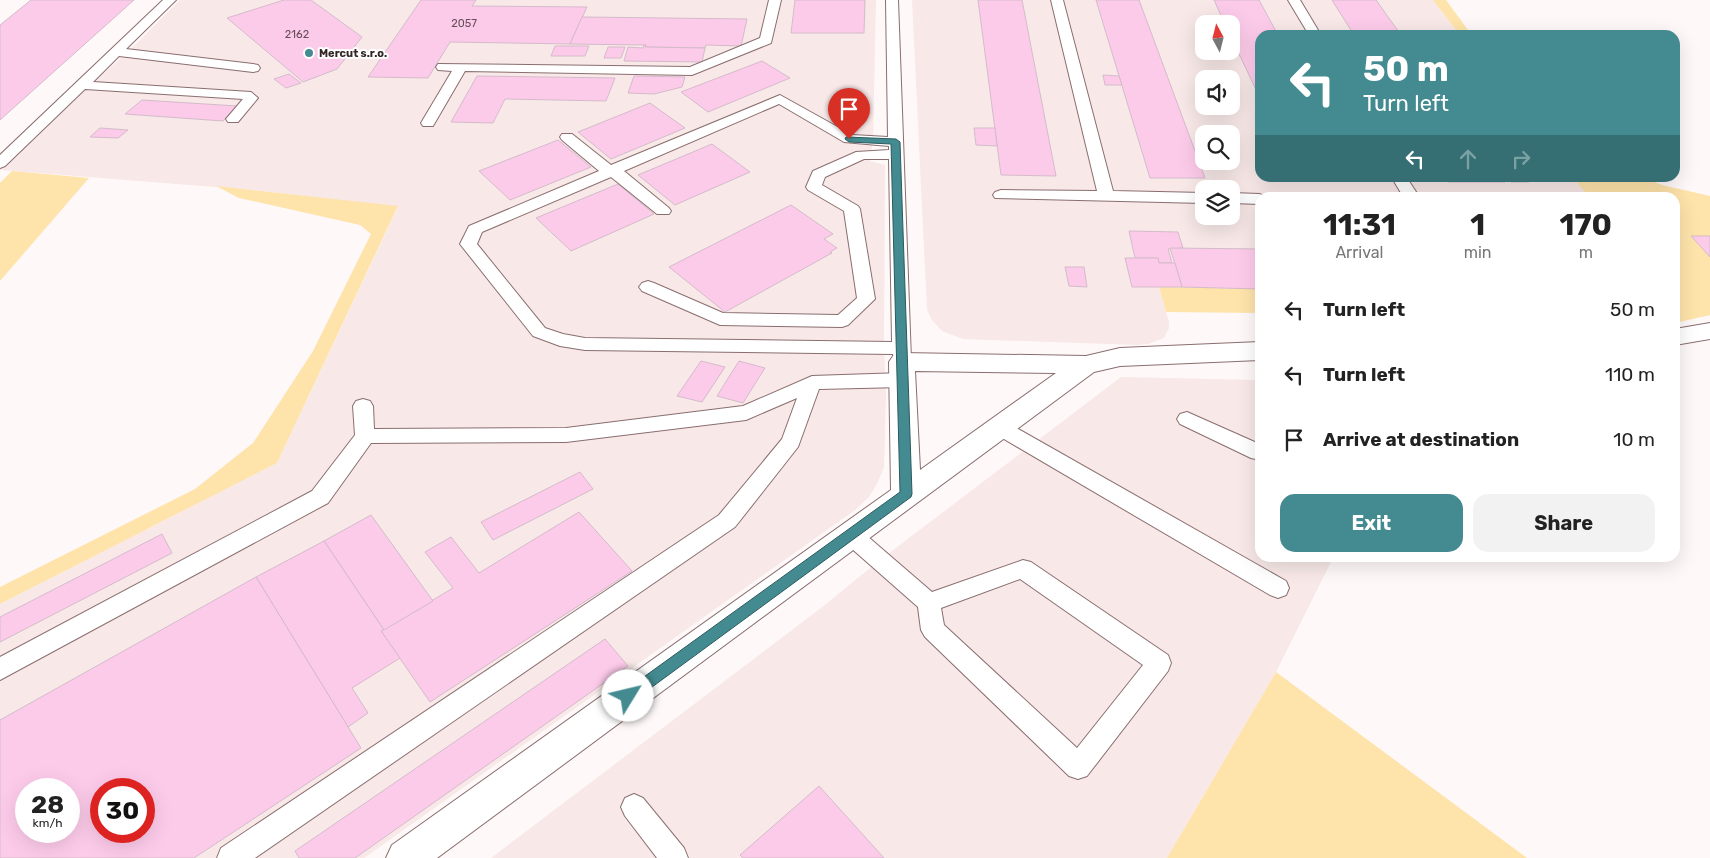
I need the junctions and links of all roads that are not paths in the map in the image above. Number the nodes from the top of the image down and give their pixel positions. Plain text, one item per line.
1 (170, 0) edge
2 (775, 0) edge
3 (892, 0) edge
4 (1057, 0) edge
5 (1294, 0) edge
6 (1312, 30) edge
7 (116, 52) junction
8 (443, 67) dead end
9 (461, 67) junction
10 (253, 68) dead end
11 (82, 84) junction
12 (233, 119) dead end
13 (428, 123) dead end
14 (567, 137) dead end
15 (896, 148) junction
16 (0, 163) edge
17 (610, 172) junction
18 (1001, 195) dead end
19 (1106, 196) junction
20 (1195, 198) edge
21 (1240, 198) edge
22 (1255, 199) edge
23 (663, 211) dead end
24 (648, 287) dead end
25 (1710, 331) edge
26 (1680, 336) edge
27 (1255, 351) edge
28 (902, 363) junction
29 (1086, 365) junction
30 (812, 383) junction
31 (363, 406) dead end
32 (1187, 420) dead end
33 (999, 427) junction
34 (365, 436) junction
35 (1255, 452) edge
36 (906, 494) junction
37 (851, 535) junction
38 (1278, 588) dead end
39 (928, 603) junction
40 (0, 668) edge
41 (634, 807) dead end
42 (231, 858) edge
43 (405, 858) edge
44 (674, 858) edge

1 - 7 lane
2 - 9 lane
3 - 15 lane
4 - 19 lane
5 - 6 lane
7 - 10 lane
7 - 11 lane
8 - 9 lane
9 - 13 lane
11 - 12 lane
11 - 16 lane
14 - 17 lane
15 - 17 lane
15 - 24 lane
15 - 28 lane
17 - 23 lane
17 - 28 lane
18 - 19 lane
19 - 20 lane
21 - 22 lane
25 - 26 street
27 - 29 street
28 - 29 street
28 - 30 lane
28 - 36 street
29 - 33 street
30 - 34 lane
30 - 42 lane
31 - 34 lane
32 - 35 lane
33 - 36 street
33 - 38 lane
34 - 40 lane
36 - 37 street
37 - 39 lane
37 - 43 street
39 - 39 lane
41 - 44 lane

